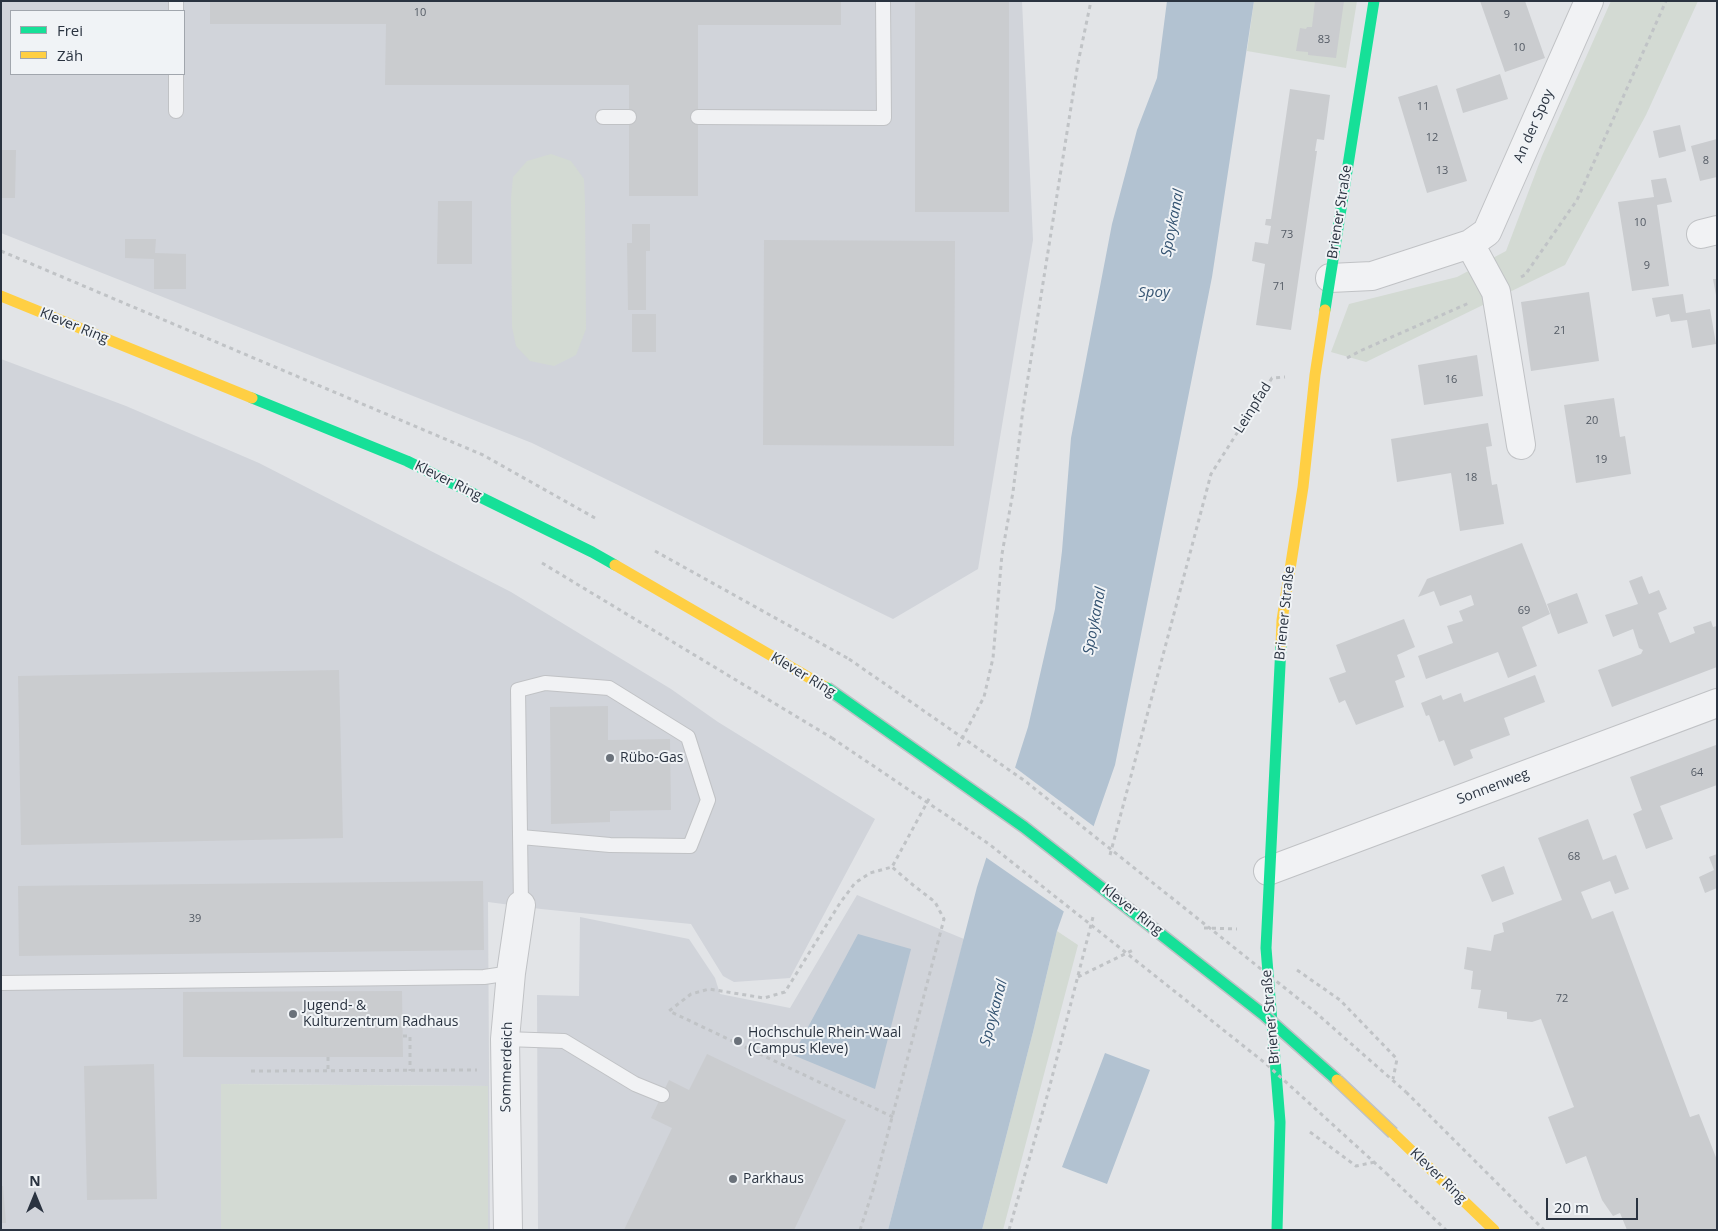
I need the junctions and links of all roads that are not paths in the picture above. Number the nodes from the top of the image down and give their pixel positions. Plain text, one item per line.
1 (883, 1) edge
2 (1374, 1) edge
3 (1589, 1) edge
4 (176, 75) edge
5 (176, 111) dead end
6 (603, 117) dead end
7 (629, 117) dead end
8 (698, 117) dead end
9 (1470, 244) junction
10 (1330, 278) junction
11 (1, 296) edge
12 (1521, 444) dead end
13 (1717, 703) edge
14 (521, 837) junction
15 (1268, 871) junction
16 (521, 906) joint
17 (511, 973) junction
18 (1, 982) edge
19 (505, 1039) junction
20 (662, 1095) dead end
21 (508, 1230) edge
22 (1277, 1230) edge
23 (1494, 1230) edge

1 - 8 lane
2 - 10 main road, Briener Straße
3 - 9 street, An der Spoy
4 - 5 lane
6 - 7 lane
9 - 10 street, An der Spoy
9 - 12 street
10 - 15 main road, Briener Straße
11 - 23 main road, Klever Ring, bridge
13 - 15 street, Sonnenweg
14 - 14 lane
14 - 16 lane
15 - 22 main road, Briener Straße
16 - 17 street, Sommerdeich
17 - 18 lane
17 - 19 street, Sommerdeich
19 - 20 lane
19 - 21 street, Sommerdeich

